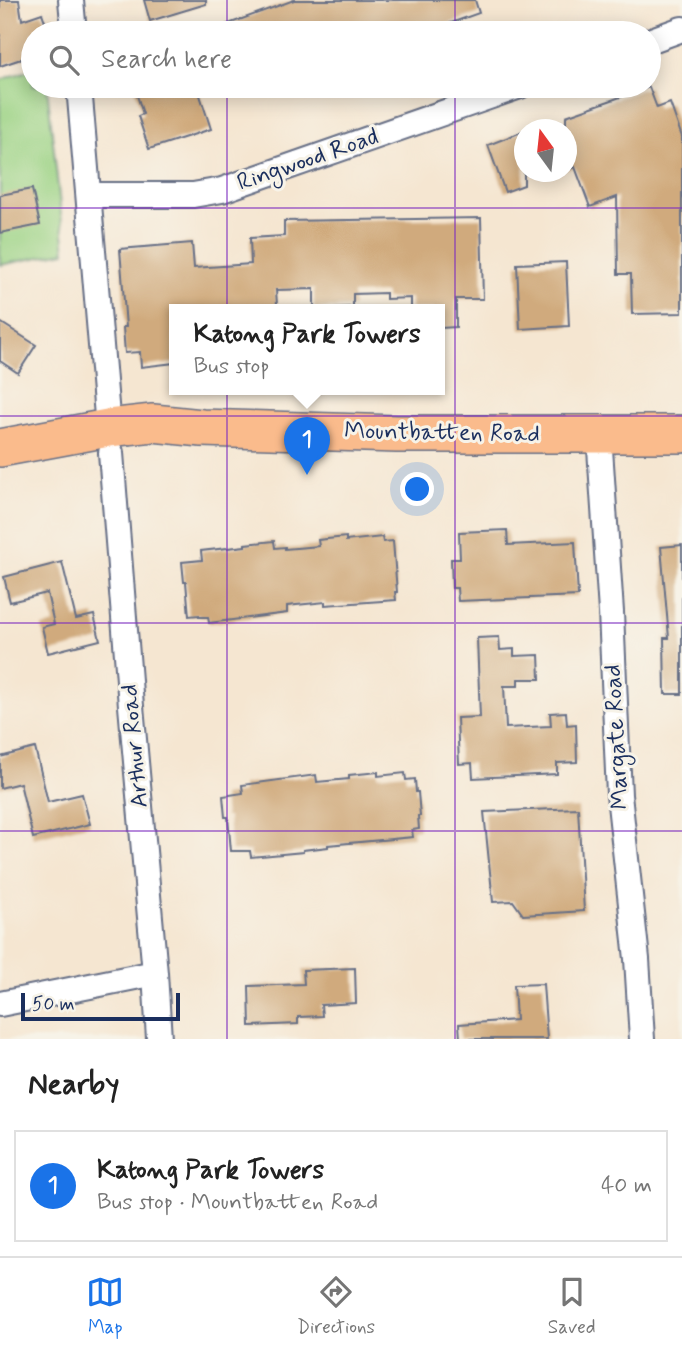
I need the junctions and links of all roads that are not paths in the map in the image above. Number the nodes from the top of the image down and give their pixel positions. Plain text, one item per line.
1 (71, 0) edge
2 (73, 21) edge
3 (682, 29) edge
4 (661, 37) edge
5 (80, 98) edge
6 (486, 98) edge
7 (89, 195) junction
8 (599, 434) junction
9 (682, 434) edge
10 (110, 441) junction
11 (0, 448) edge
12 (0, 474) edge
13 (155, 973) junction
14 (0, 1004) edge
15 (159, 1039) edge
16 (642, 1039) edge

1 - 2 street
3 - 4 street
5 - 7 street, Arthur Road
6 - 7 street, Ringwood Road
7 - 10 street, Arthur Road
8 - 9 main road, Mountbatten Road
8 - 10 main road, Mountbatten Road
8 - 16 street, Margate Road
10 - 11 main road, Mountbatten Road
10 - 12 main road, Mountbatten Road
10 - 13 street, Arthur Road
13 - 14 street
13 - 15 street, Arthur Road

